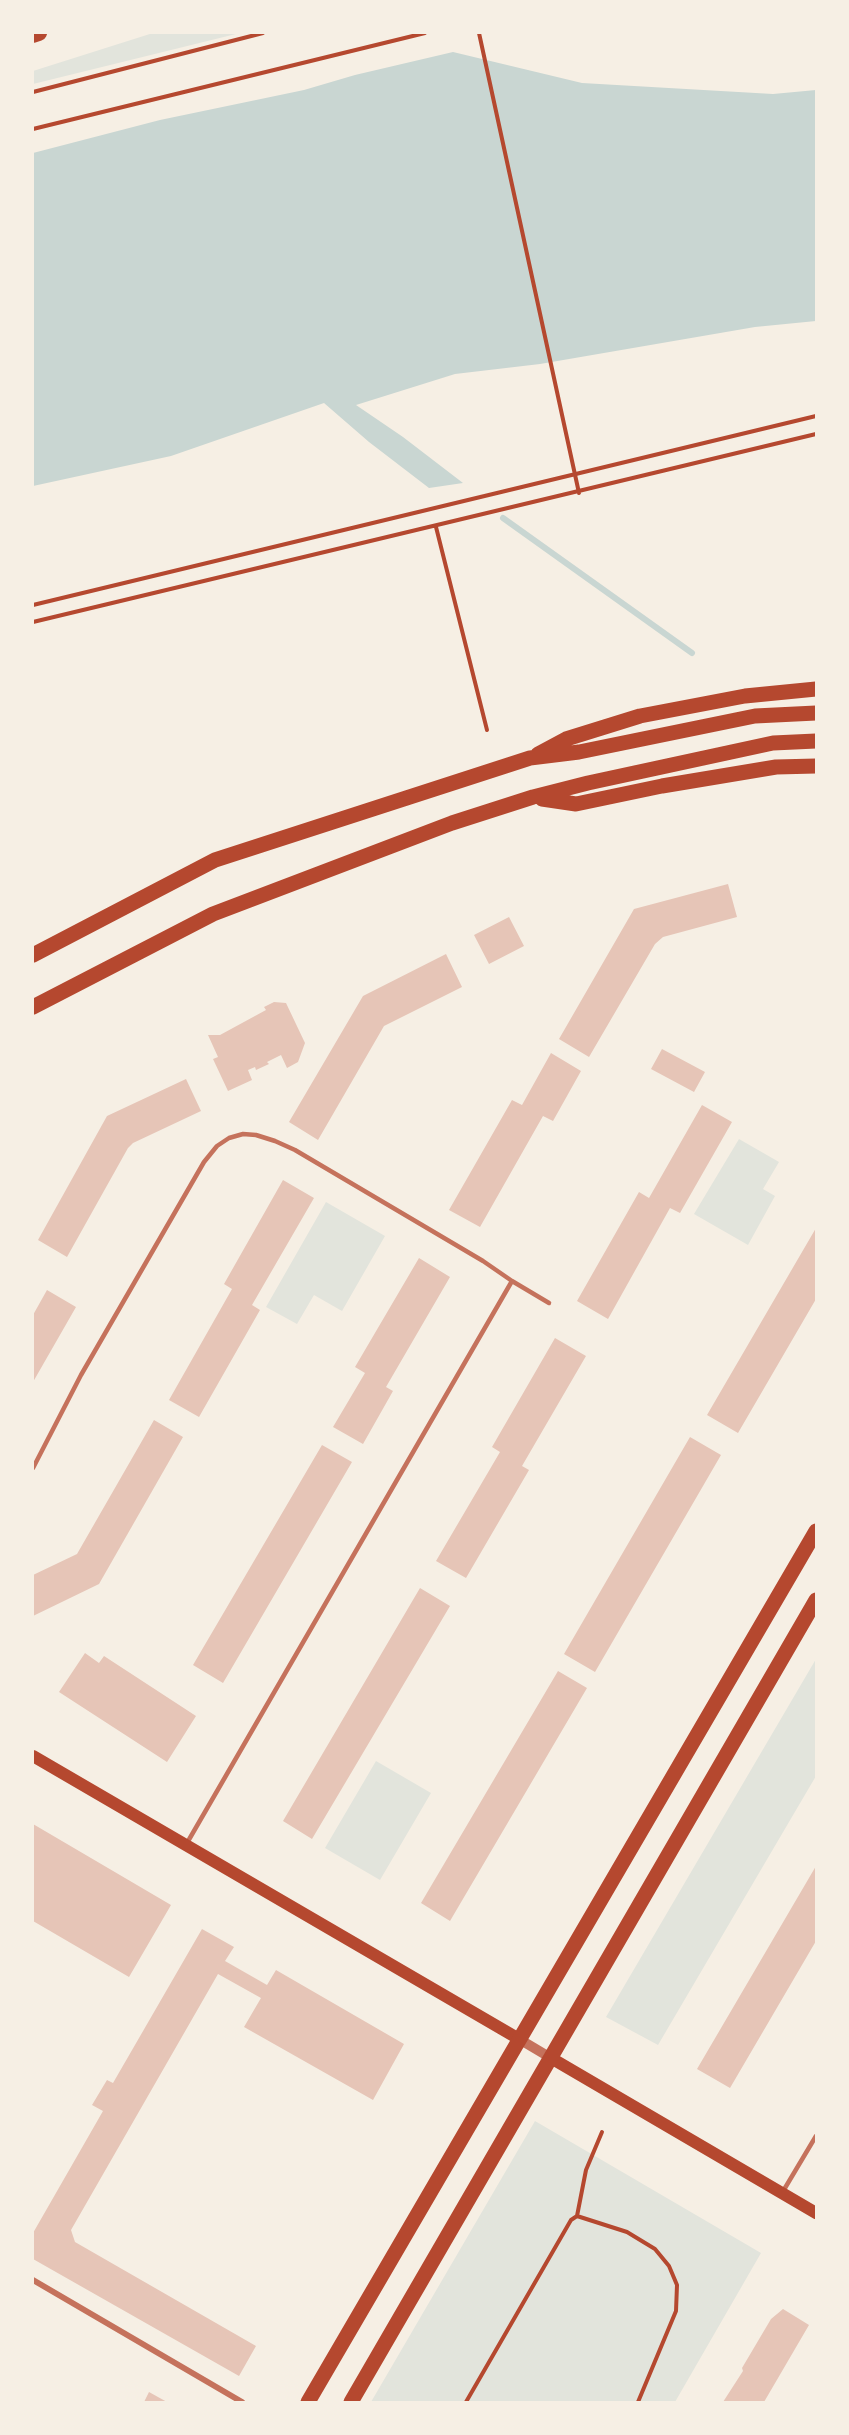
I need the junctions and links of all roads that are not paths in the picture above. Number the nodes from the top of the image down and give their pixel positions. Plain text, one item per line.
1 (39, 33) edge
2 (33, 35) edge
3 (816, 689) edge
4 (816, 713) edge
5 (816, 741) edge
6 (531, 758) junction
7 (816, 766) edge
8 (533, 797) junction
9 (33, 955) edge
10 (33, 1006) edge
11 (512, 1281) junction
12 (549, 1303) dead end
13 (33, 1468) edge
14 (816, 1531) edge
15 (816, 1600) edge
16 (33, 1756) edge
17 (186, 1845) junction
18 (519, 2039) junction
19 (550, 2058) junction
20 (816, 2136) edge
21 (782, 2193) junction
22 (816, 2213) edge
23 (33, 2280) edge
24 (242, 2402) edge
25 (308, 2402) edge
26 (351, 2402) edge

1 - 2 highway
3 - 6 main road
4 - 6 main road
5 - 8 main road
6 - 9 main road
7 - 8 main road
8 - 10 main road
11 - 12 lane
11 - 13 lane
11 - 17 lane
14 - 18 main road
15 - 19 main road
16 - 17 main road
17 - 18 main road
18 - 19 street
18 - 25 main road
19 - 21 main road
19 - 26 main road
20 - 21 lane
21 - 22 main road
23 - 24 street

